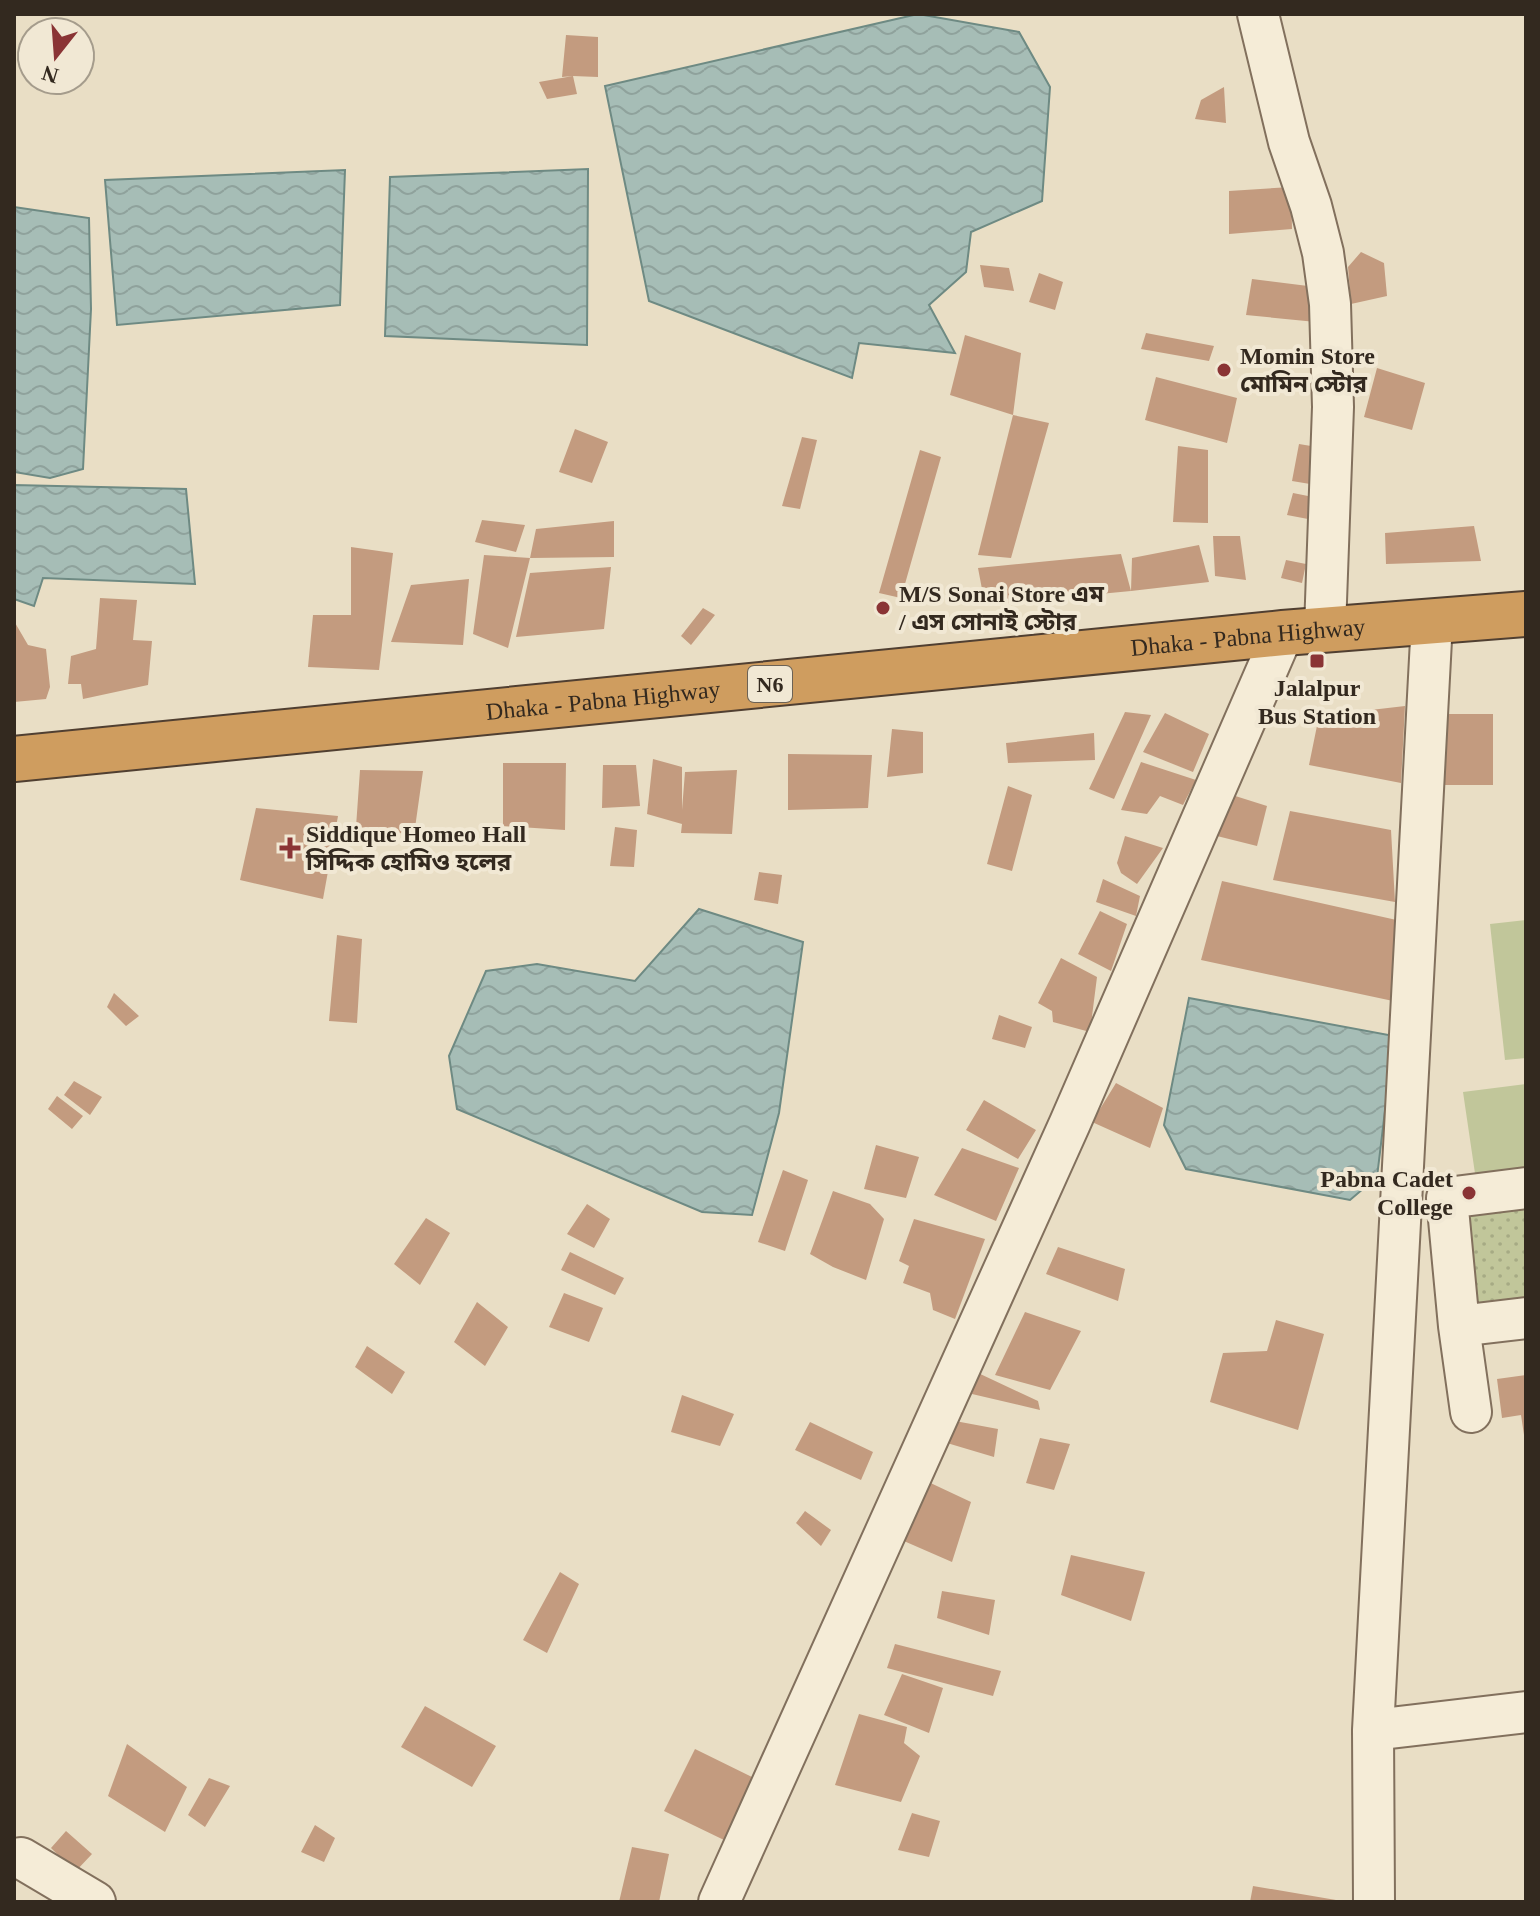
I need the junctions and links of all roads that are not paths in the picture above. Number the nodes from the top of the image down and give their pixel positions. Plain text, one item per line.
1 (1258, 14) edge
2 (1526, 614) edge
3 (1432, 621) junction
4 (1304, 631) junction
5 (14, 759) edge
6 (1526, 1188) edge
7 (1526, 1318) edge
8 (1459, 1326) junction
9 (1471, 1412) dead end
10 (1526, 1712) edge
11 (1373, 1730) junction
12 (21, 1858) dead end
13 (95, 1902) edge
14 (719, 1902) edge
15 (1374, 1902) edge

1 - 4 street
2 - 3 highway, Dhaka - Pabna Highway / N6
3 - 4 highway, Dhaka - Pabna Highway / N6
3 - 11 street
4 - 5 highway, Dhaka - Pabna Highway / N6
4 - 14 street
6 - 8 street
7 - 8 street
8 - 9 street
10 - 11 street
11 - 15 street
12 - 13 street

